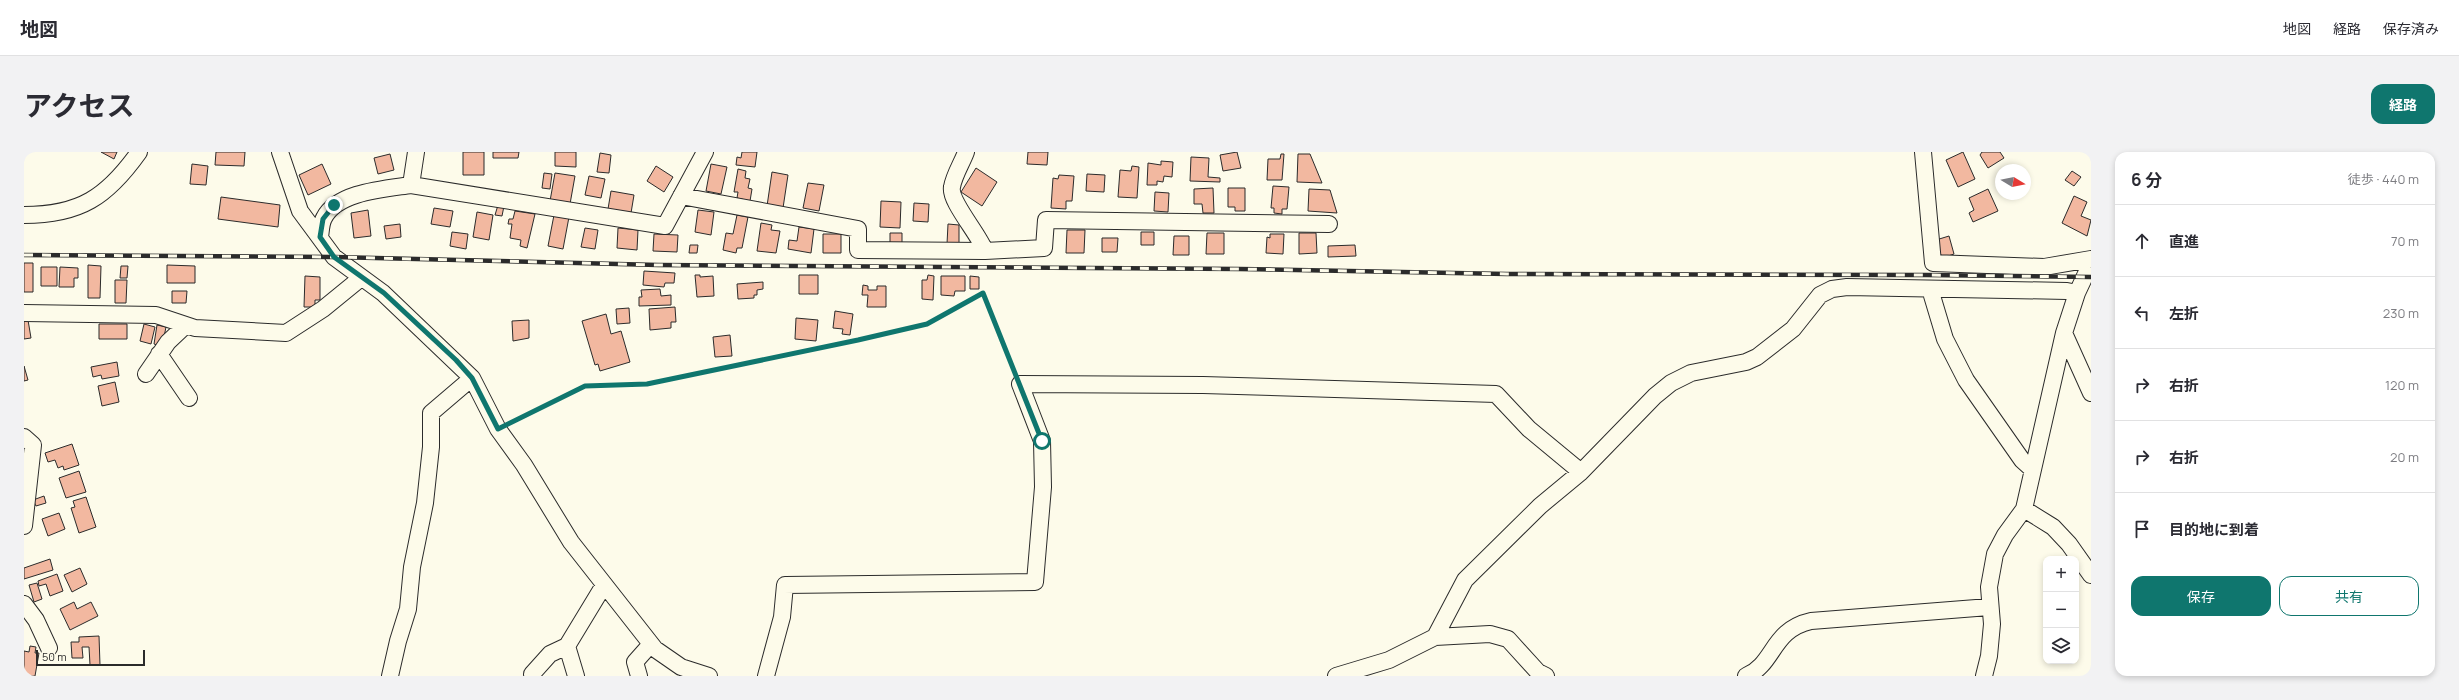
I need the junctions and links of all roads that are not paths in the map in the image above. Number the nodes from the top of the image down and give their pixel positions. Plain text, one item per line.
1 (139, 152) edge
2 (280, 152) edge
3 (416, 152) edge
4 (705, 152) edge
5 (966, 152) edge
6 (1923, 152) edge
7 (411, 185) junction
8 (681, 196) junction
9 (24, 216) edge
10 (1329, 224) dead end
11 (320, 237) junction
12 (985, 251) junction
13 (2091, 259) edge
14 (2091, 263) edge
15 (361, 278) junction
16 (1930, 289) junction
17 (2077, 293) junction
18 (24, 313) edge
19 (186, 325) junction
20 (2064, 334) junction
21 (159, 354) junction
22 (146, 374) dead end
23 (472, 378) junction
24 (2091, 392) edge
25 (189, 398) dead end
26 (24, 437) edge
27 (2032, 469) junction
28 (1581, 472) junction
29 (2024, 509) junction
30 (24, 526) edge
31 (2091, 576) edge
32 (604, 585) junction
33 (24, 604) edge
34 (1990, 607) junction
35 (1435, 637) junction
36 (651, 644) junction
37 (567, 646) junction
38 (49, 648) dead end
39 (532, 674) dead end
40 (702, 675) edge
41 (390, 676) edge
42 (576, 676) edge
43 (639, 676) edge
44 (766, 676) edge
45 (1336, 676) edge
46 (1546, 676) edge
47 (1746, 676) edge
48 (1984, 676) edge

1 - 9 street
2 - 11 street
3 - 7 street
4 - 8 street
5 - 12 street
6 - 13 street
7 - 8 street
7 - 11 street
8 - 12 street
10 - 12 street
11 - 15 street
14 - 17 street
15 - 19 street
15 - 23 street
16 - 17 street
16 - 27 street
16 - 28 street
17 - 20 street
18 - 19 street
19 - 21 street
20 - 24 street
20 - 27 street
21 - 22 street
21 - 25 street
23 - 32 street
23 - 41 street
26 - 30 street
27 - 29 street
28 - 35 street
28 - 44 street
29 - 31 street
29 - 34 street
32 - 36 street
32 - 37 street
33 - 38 street
34 - 47 street
34 - 48 street
35 - 45 street
35 - 46 street
36 - 40 street
36 - 43 street
37 - 39 street
37 - 42 street

